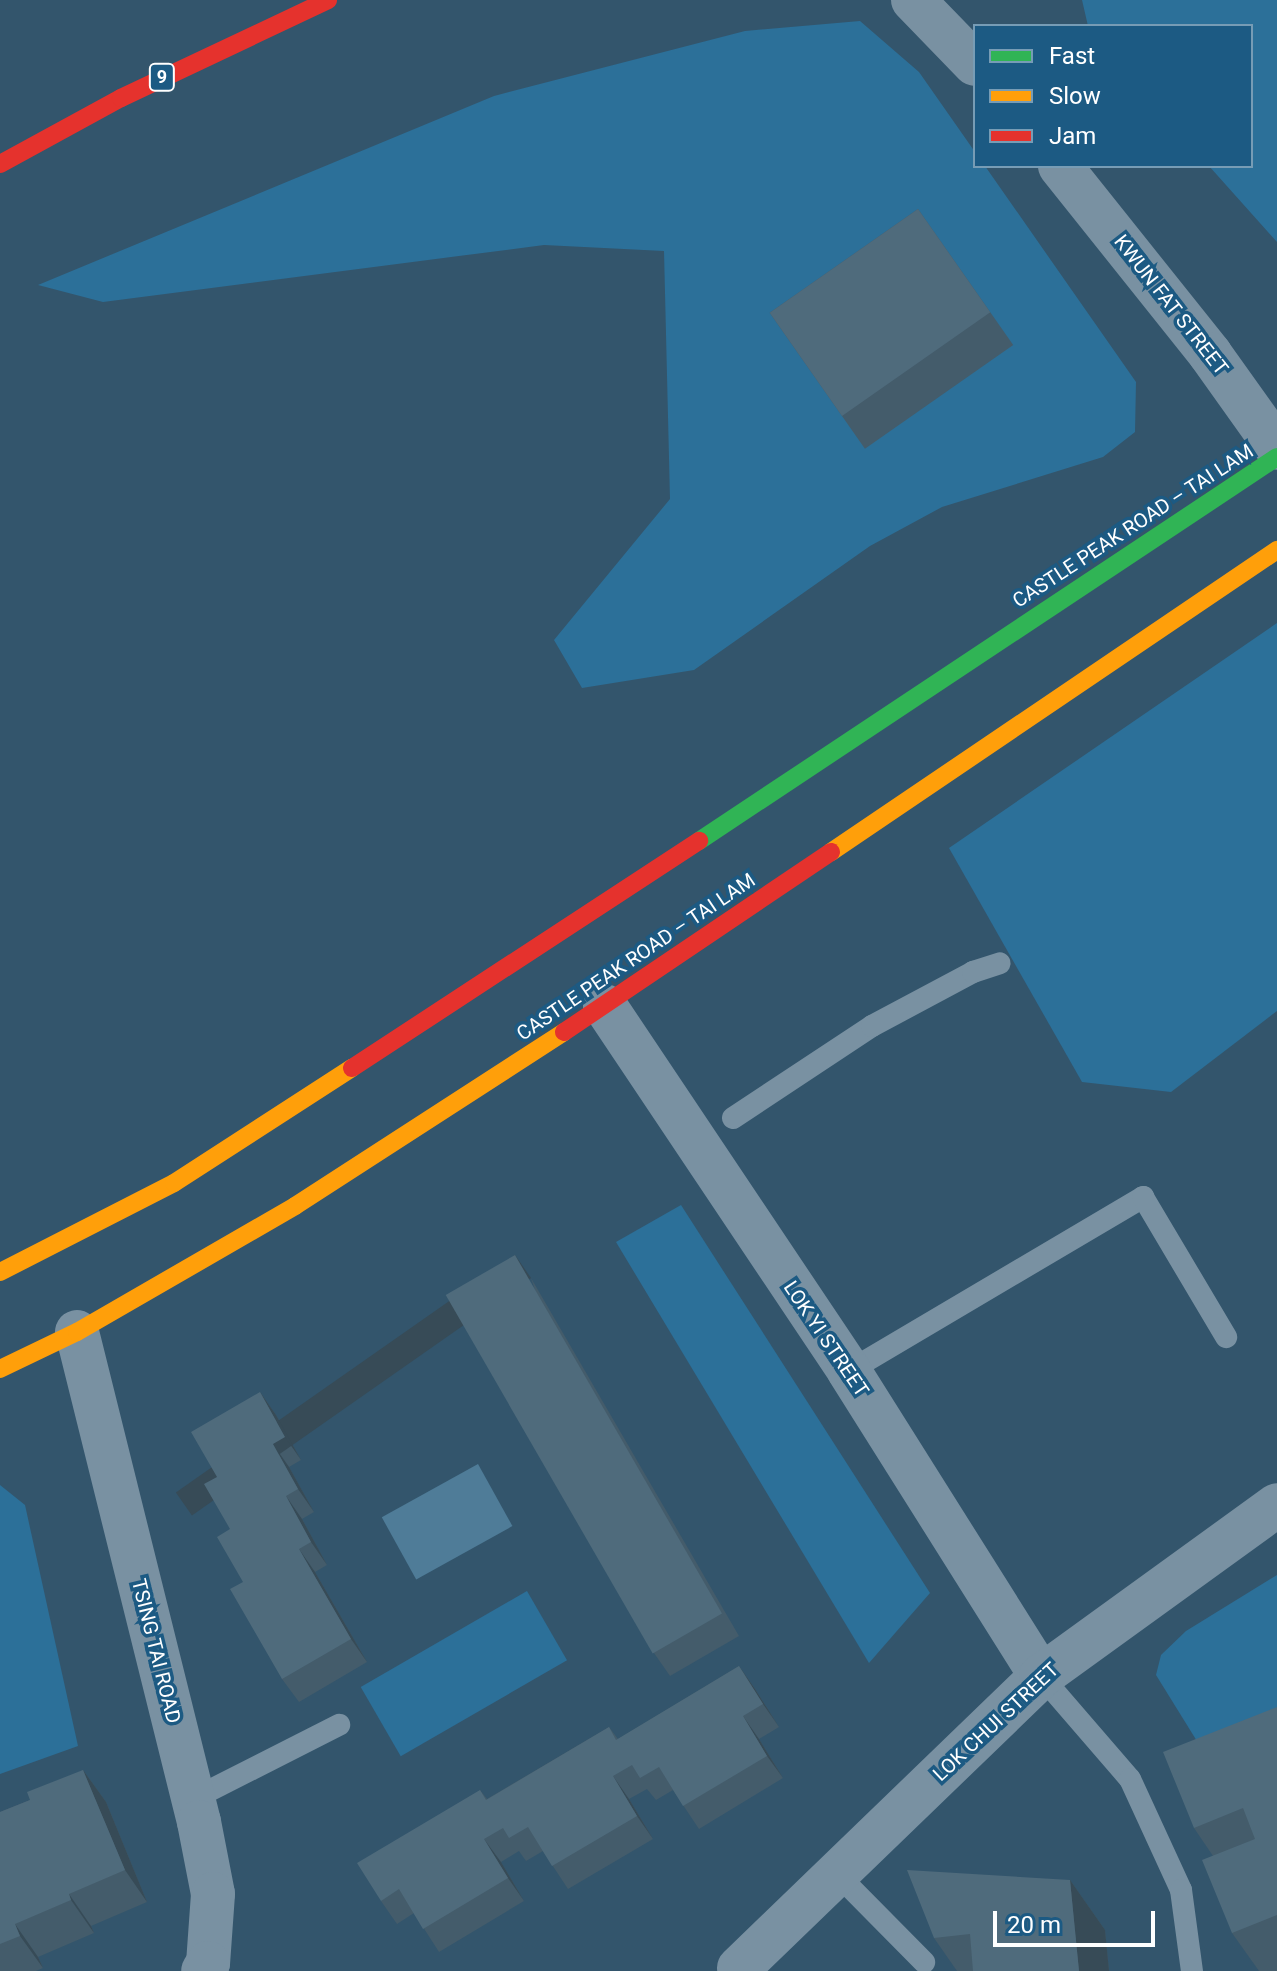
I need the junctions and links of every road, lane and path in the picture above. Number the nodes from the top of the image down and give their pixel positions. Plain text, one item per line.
1 (328, 0) edge
2 (913, 0) edge
3 (973, 62) edge
4 (0, 164) edge
5 (1062, 168) edge
6 (1277, 448) edge
7 (1277, 457) edge
8 (1277, 550) edge
9 (1000, 963) dead end
10 (605, 1006) junction
11 (733, 1118) dead end
12 (0, 1272) edge
13 (77, 1332) junction
14 (1226, 1337) dead end
15 (0, 1369) edge
16 (849, 1371) junction
17 (1277, 1505) edge
18 (1041, 1676) junction
19 (339, 1725) dead end
20 (193, 1799) junction
21 (837, 1874) junction
22 (924, 1962) edge
23 (738, 1969) edge
24 (203, 1971) edge
25 (1192, 1971) edge

1 - 4 main road, 9
2 - 3 street
5 - 6 street, KWUN FAT STREET
7 - 12 main road, CASTLE PEAK ROAD – TAI LAM
8 - 10 main road, CASTLE PEAK ROAD – TAI LAM
9 - 11 lane
10 - 13 main road, CASTLE PEAK ROAD – TAI LAM
10 - 16 street, LOK YI STREET
13 - 15 main road, CASTLE PEAK ROAD – TAI LAM
13 - 20 street, TSING TAI ROAD
14 - 16 lane
16 - 18 street, LOK YI STREET
17 - 18 street, LOK CHUI STREET
18 - 21 street, LOK CHUI STREET
18 - 25 lane
19 - 20 lane
20 - 24 street, TSING TAI ROAD
21 - 22 lane
21 - 23 street, LOK CHUI STREET

